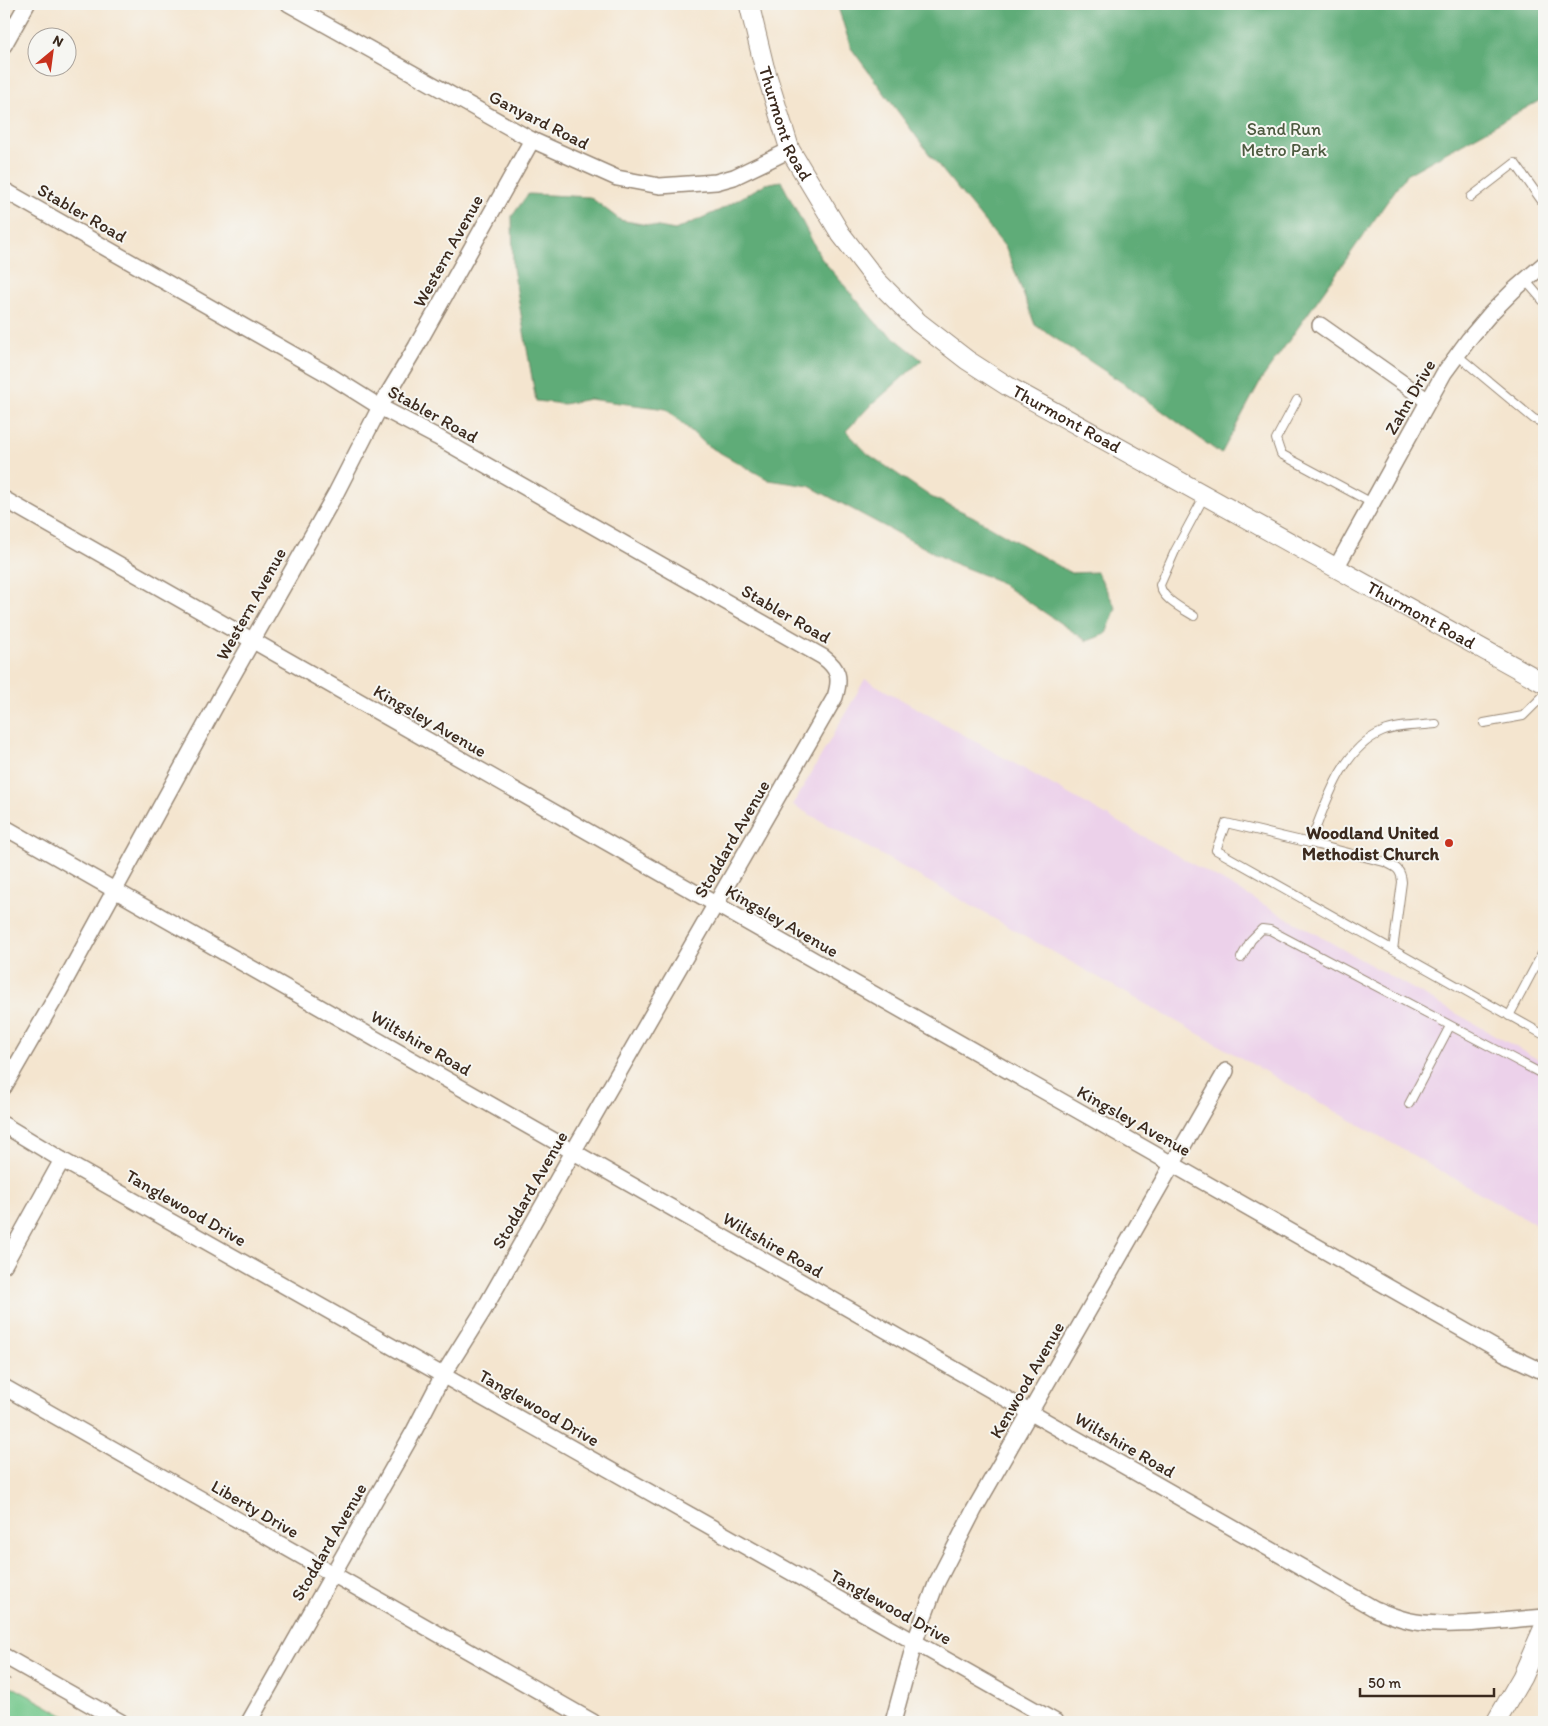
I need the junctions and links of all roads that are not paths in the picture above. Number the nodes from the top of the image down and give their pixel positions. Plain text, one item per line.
1 (27, 4) edge
2 (289, 4) edge
3 (748, 4) edge
4 (4, 45) edge
5 (532, 140) junction
6 (790, 150) junction
7 (4, 190) edge
8 (1470, 197) dead end
9 (1544, 204) edge
10 (1544, 264) edge
11 (1525, 280) junction
12 (1544, 302) edge
13 (1320, 325) dead end
14 (1457, 355) junction
15 (1297, 400) dead end
16 (1428, 401) junction
17 (380, 407) junction
18 (1544, 423) edge
19 (1205, 495) junction
20 (4, 499) edge
21 (1372, 503) junction
22 (1336, 568) junction
23 (1194, 616) dead end
24 (253, 640) junction
25 (838, 677) joint
26 (1544, 683) edge
27 (1544, 695) edge
28 (1436, 724) dead end
29 (1484, 724) dead end
30 (4, 827) edge
31 (1310, 843) junction
32 (114, 891) junction
33 (716, 905) junction
34 (1393, 950) junction
35 (1544, 950) edge
36 (1241, 958) dead end
37 (1510, 1016) junction
38 (1450, 1026) junction
39 (1544, 1035) edge
40 (1226, 1071) dead end
41 (1544, 1075) edge
42 (4, 1087) edge
43 (1409, 1104) dead end
44 (4, 1125) edge
45 (573, 1152) junction
46 (62, 1160) junction
47 (1172, 1165) junction
48 (4, 1265) edge
49 (1544, 1372) edge
50 (443, 1375) junction
51 (4, 1387) edge
52 (1030, 1412) junction
53 (332, 1574) junction
54 (1544, 1617) edge
55 (1544, 1627) edge
56 (914, 1641) junction
57 (4, 1656) edge
58 (121, 1722) edge
59 (249, 1722) edge
60 (593, 1722) edge
61 (893, 1722) edge
62 (1056, 1722) edge
63 (1496, 1722) edge

1 - 4 street
2 - 5 street, Ganyard Road
3 - 6 street, Thurmont Road
5 - 6 street, Ganyard Road
5 - 17 street, Western Avenue
6 - 19 street, Thurmont Road
7 - 17 street, Stabler Road
8 - 9 lane
10 - 11 street, Zahn Drive
11 - 12 lane
11 - 14 street, Zahn Drive
13 - 16 street
14 - 16 street, Zahn Drive
14 - 18 lane
15 - 21 lane
16 - 21 street, Zahn Drive
17 - 24 street, Western Avenue
17 - 25 street, Stabler Road
19 - 22 street, Thurmont Road
19 - 23 lane
20 - 24 street, Kingsley Avenue
21 - 22 street, Zahn Drive
22 - 26 street, Thurmont Road
24 - 32 street, Western Avenue
24 - 33 street, Kingsley Avenue
25 - 33 street, Stoddard Avenue
27 - 29 lane
28 - 31 lane
30 - 32 street, Wiltshire Road
31 - 34 lane
31 - 34 lane
32 - 42 street, Western Avenue
32 - 45 street, Wiltshire Road
33 - 45 street, Stoddard Avenue
33 - 47 street, Kingsley Avenue
34 - 37 lane
35 - 37 lane
36 - 38 lane
37 - 39 lane
38 - 41 lane
38 - 43 lane
40 - 47 street, Kenwood Avenue
44 - 46 street, Tanglewood Drive
45 - 50 street, Stoddard Avenue
45 - 52 street, Wiltshire Road
46 - 48 street
46 - 50 street, Tanglewood Drive
47 - 49 street, Kingsley Avenue
47 - 52 street, Kenwood Avenue
50 - 53 street, Stoddard Avenue
50 - 56 street, Tanglewood Drive
51 - 53 street, Liberty Drive
52 - 54 street, Wiltshire Road
52 - 56 street, Kenwood Avenue
53 - 59 street, Stoddard Avenue
53 - 60 street, Liberty Drive
55 - 63 street
56 - 61 street, Kenwood Avenue
56 - 62 street, Tanglewood Drive
57 - 58 street

